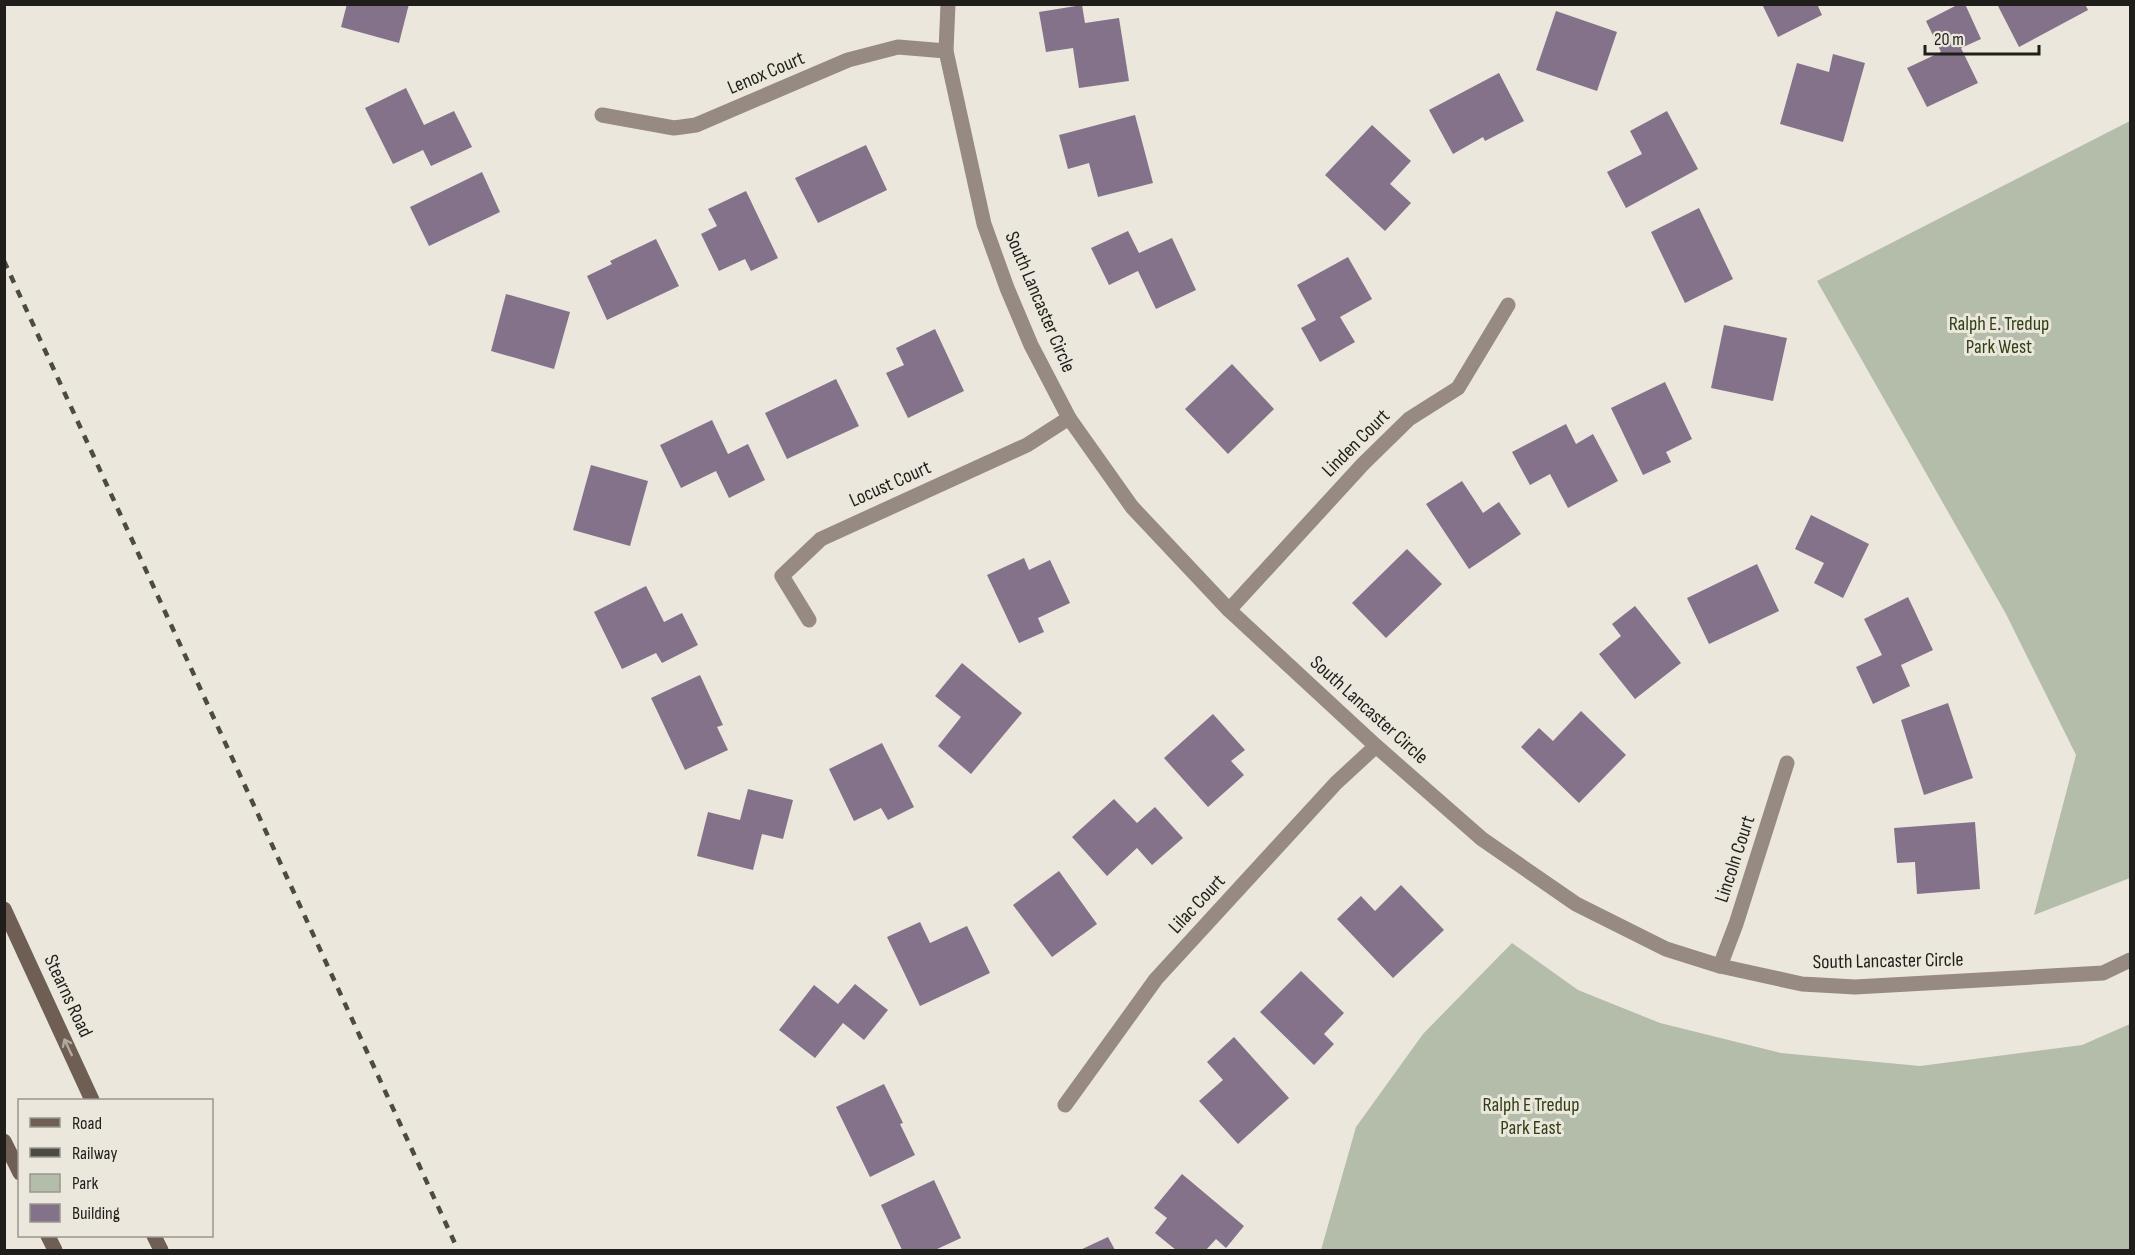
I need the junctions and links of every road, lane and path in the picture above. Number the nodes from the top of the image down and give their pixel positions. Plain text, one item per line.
1 (948, 4) edge
2 (946, 51) junction
3 (602, 115) dead end
4 (1508, 305) dead end
5 (1069, 418) junction
6 (1229, 610) junction
7 (809, 620) dead end
8 (1376, 746) junction
9 (1787, 764) dead end
10 (4, 909) edge
11 (2130, 960) edge
12 (1720, 966) junction
13 (91, 1099) edge
14 (1065, 1105) dead end
15 (4, 1141) edge
16 (18, 1169) edge
17 (48, 1237) edge
18 (154, 1237) edge
19 (55, 1251) edge
20 (161, 1251) edge

1 - 2 street, South Lancaster Circle
2 - 3 street, Lenox Court
2 - 5 street, South Lancaster Circle
4 - 6 street, Linden Court
5 - 6 street, South Lancaster Circle
5 - 7 street, Locust Court
6 - 8 street, South Lancaster Circle
8 - 12 street, South Lancaster Circle
8 - 14 street, Lilac Court
9 - 12 street, Lincoln Court
13 -> 10 main road, Stearns Road
11 - 12 street, South Lancaster Circle
15 - 16 main road
17 - 19 main road
18 - 20 main road

